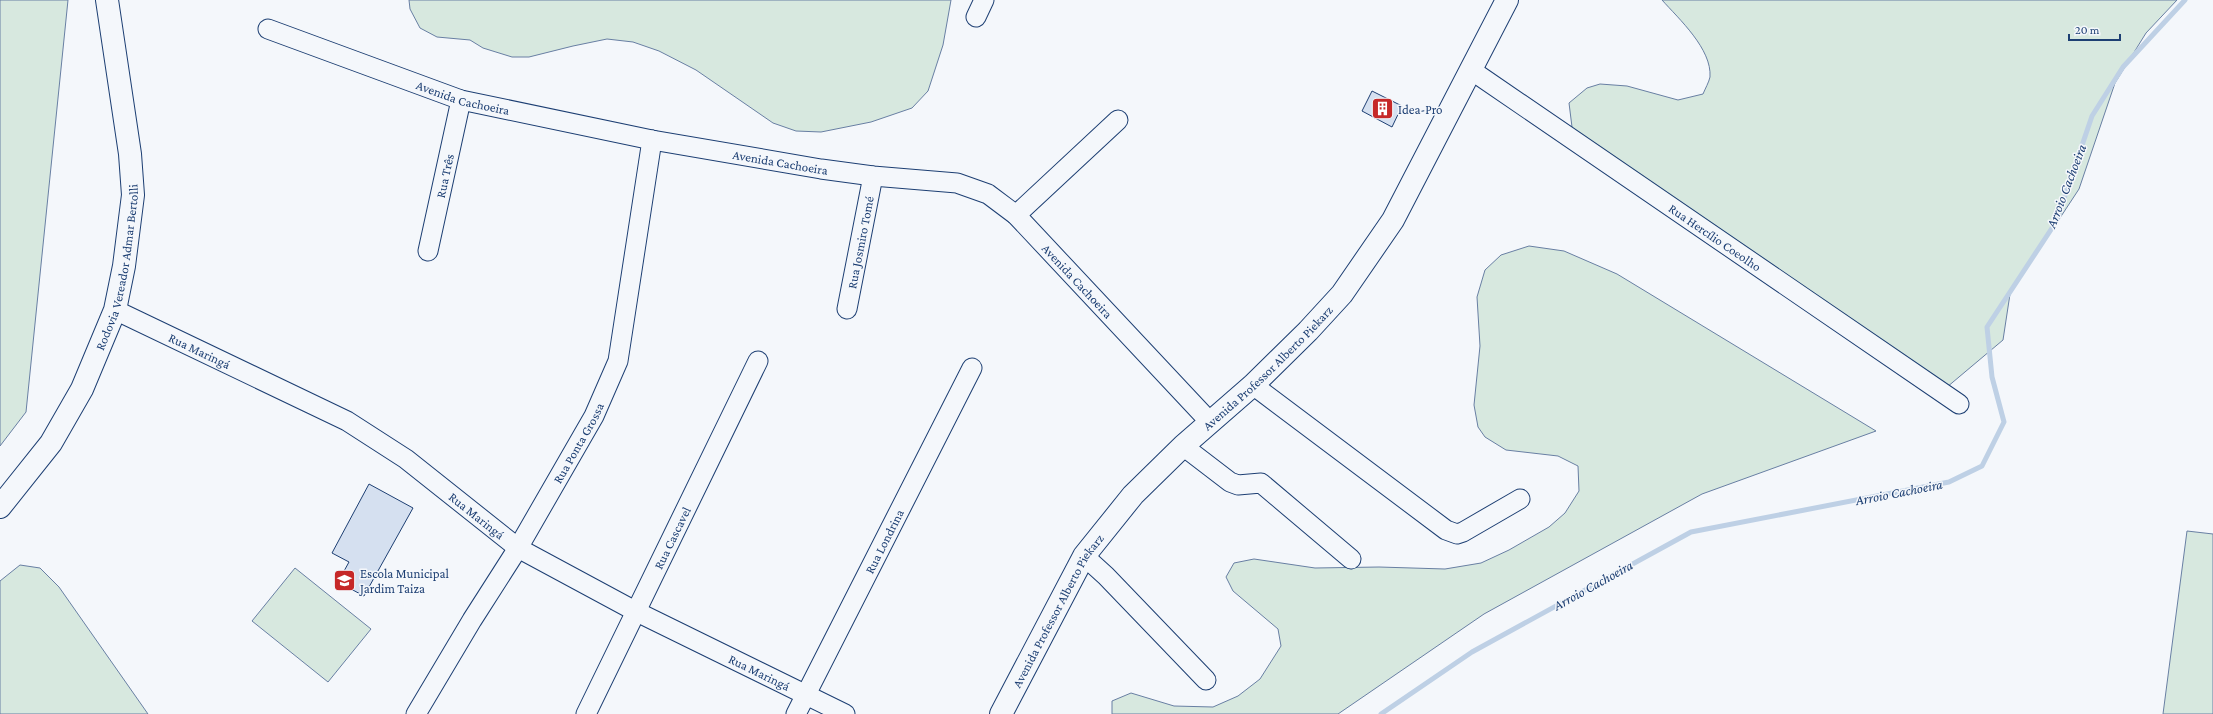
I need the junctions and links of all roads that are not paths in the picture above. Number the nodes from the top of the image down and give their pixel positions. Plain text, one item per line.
1 (107, 0) edge
2 (984, 0) edge
3 (1503, 1) edge
4 (976, 17) dead end
5 (268, 29) dead end
6 (1472, 70) junction
7 (461, 100) junction
8 (1118, 120) dead end
9 (652, 140) junction
10 (873, 176) junction
11 (1016, 215) junction
12 (428, 251) dead end
13 (847, 309) dead end
14 (115, 310) junction
15 (758, 361) dead end
16 (972, 368) dead end
17 (1253, 385) junction
18 (1959, 404) dead end
19 (1210, 422) junction
20 (1183, 446) junction
21 (1520, 499) dead end
22 (0, 507) edge
23 (518, 548) junction
24 (1084, 556) junction
25 (1351, 559) dead end
26 (635, 611) junction
27 (1206, 680) dead end
28 (806, 695) junction
29 (416, 714) edge
30 (586, 714) edge
31 (796, 714) edge
32 (845, 714) edge
33 (1001, 714) edge

1 - 14 main road, Rodovia Vereador Admar Bertolli
2 - 4 street
3 - 6 main road, Avenida Professor Alberto Piekarz
5 - 7 street, Avenida Cachoeira
6 - 17 main road, Avenida Professor Alberto Piekarz
6 - 18 street, Rua Hercílio Coeolho
7 - 9 street, Avenida Cachoeira
7 - 12 street, Rua Três
8 - 11 street
9 - 10 street, Avenida Cachoeira
9 - 23 street, Rua Ponta Grossa
10 - 11 street, Avenida Cachoeira
10 - 13 street, Rua Josmiro Tomé
11 - 19 street, Avenida Cachoeira
14 - 22 main road, Rodovia Vereador Admar Bertolli
14 - 23 street, Rua Maringá
15 - 26 street, Rua Cascavel
16 - 28 street, Rua Londrina
17 - 19 main road, Avenida Professor Alberto Piekarz
17 - 21 street
19 - 20 main road, Avenida Professor Alberto Piekarz
20 - 24 main road, Avenida Professor Alberto Piekarz
20 - 25 street
23 - 26 street, Rua Maringá
23 - 29 street, Rua Ponta Grossa
24 - 27 street
24 - 33 main road, Avenida Professor Alberto Piekarz
26 - 28 street, Rua Maringá
26 - 30 street, Rua Cascavel
28 - 31 street, Rua Londrina
28 - 32 street, Rua Maringá

